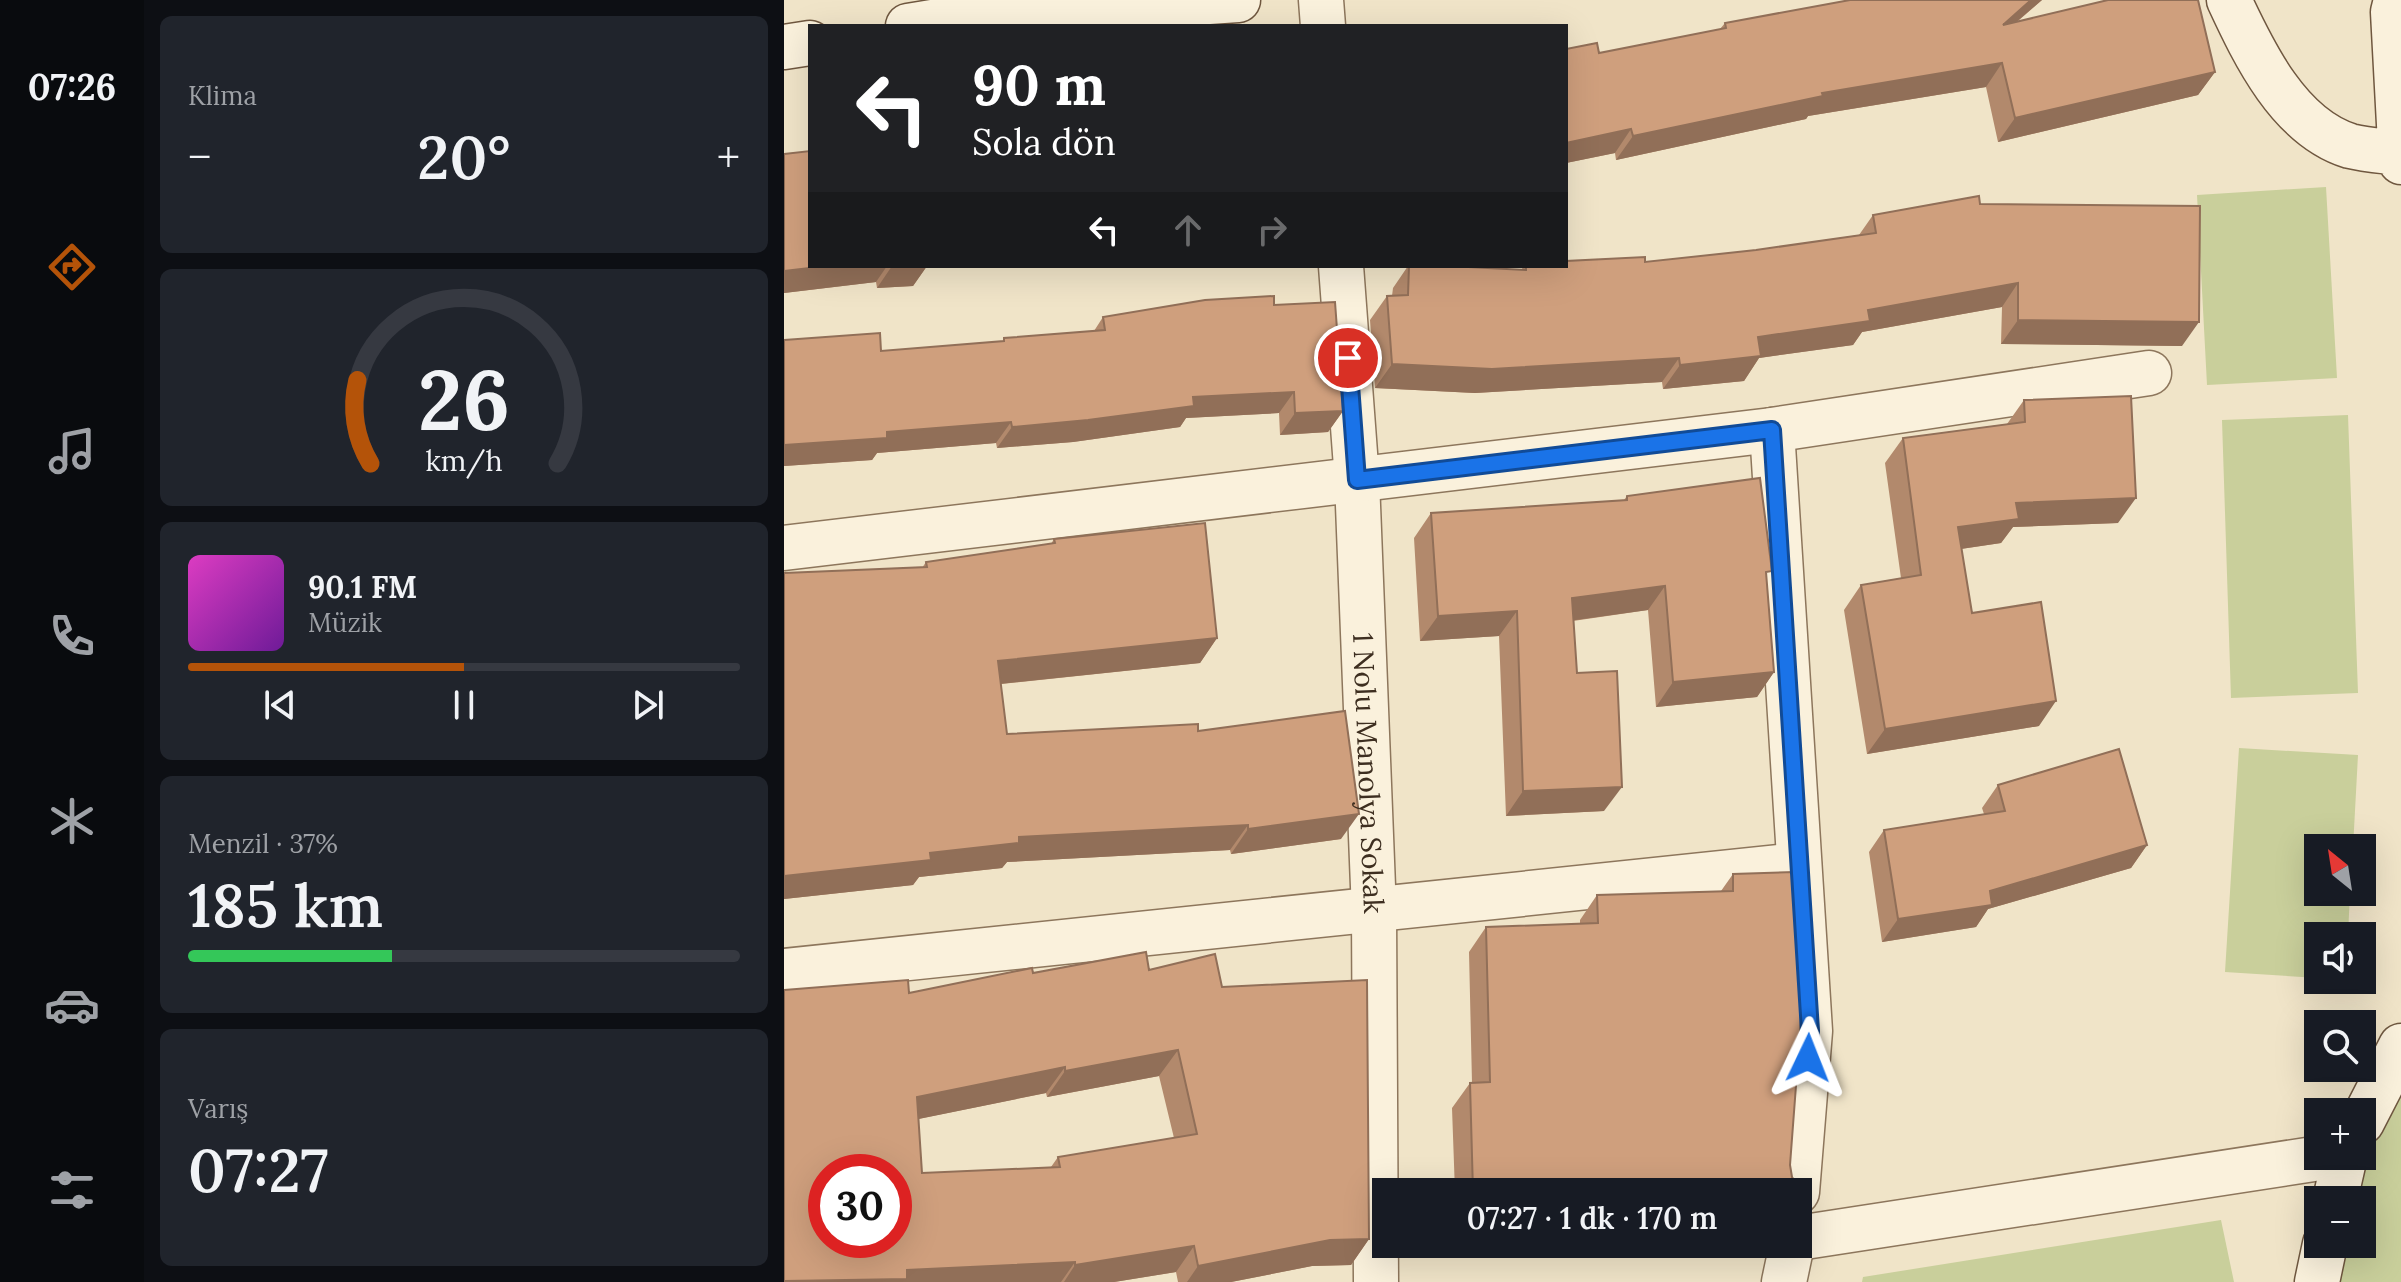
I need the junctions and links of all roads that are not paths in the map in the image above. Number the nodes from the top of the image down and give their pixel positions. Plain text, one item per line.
1 (1238, 0) edge
2 (1321, 0) edge
3 (2229, 0) edge
4 (2396, 0) edge
5 (920, 24) edge
6 (1323, 24) edge
7 (808, 43) edge
8 (784, 47) edge
9 (2400, 153) edge
10 (2401, 162) edge
11 (1341, 268) edge
12 (2149, 373) dead end
13 (1772, 430) junction
14 (1357, 480) junction
15 (784, 548) edge
16 (1799, 865) junction
17 (1374, 912) junction
18 (784, 971) edge
19 (2401, 1046) edge
20 (2374, 1098) edge
21 (2304, 1160) edge
22 (1798, 1178) edge
23 (1812, 1236) edge
24 (1789, 1258) edge
25 (2322, 1258) edge
26 (1376, 1282) edge
27 (1784, 1282) edge
28 (2317, 1282) edge

1 - 5 street
2 - 6 street
3 - 9 street
4 - 9 street
7 - 8 street
9 - 10 street
11 - 14 street, 1 Nolu Manolya Sokak
12 - 13 street
13 - 14 street
13 - 16 street
14 - 15 street
14 - 17 street, 1 Nolu Manolya Sokak
16 - 17 street
16 - 22 street
17 - 18 street
17 - 26 street, 1 Nolu Manolya Sokak
19 - 20 street
21 - 23 street
24 - 27 street
25 - 28 street

